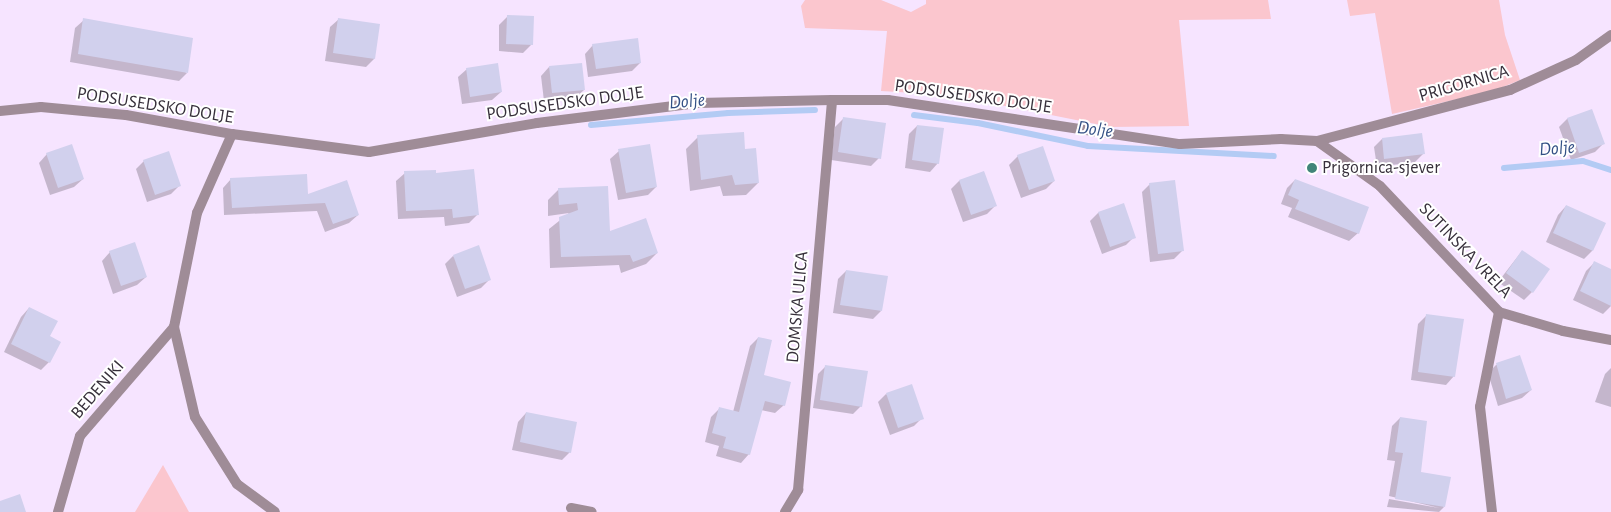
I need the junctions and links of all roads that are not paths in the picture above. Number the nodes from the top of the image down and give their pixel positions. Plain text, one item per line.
1 (1611, 35) edge
2 (832, 100) junction
3 (0, 111) edge
4 (232, 134) junction
5 (1317, 142) junction
6 (1499, 312) junction
7 (174, 327) junction
8 (1611, 340) edge
9 (571, 508) dead end
10 (58, 512) edge
11 (275, 512) edge
12 (592, 512) edge
13 (785, 512) edge
14 (1492, 512) edge

1 - 5 street, PRIGORNICA
2 - 4 street, PODSUSEDSKO DOLJE
2 - 5 street, PODSUSEDSKO DOLJE
2 - 13 street, DOMSKA ULICA
3 - 4 street, PODSUSEDSKO DOLJE
4 - 7 street
5 - 6 street, SUTINSKA VRELA
6 - 8 street, SUTINSKA VRELA
6 - 14 street
7 - 10 street, BEDENIKI
7 - 11 street
9 - 12 street

